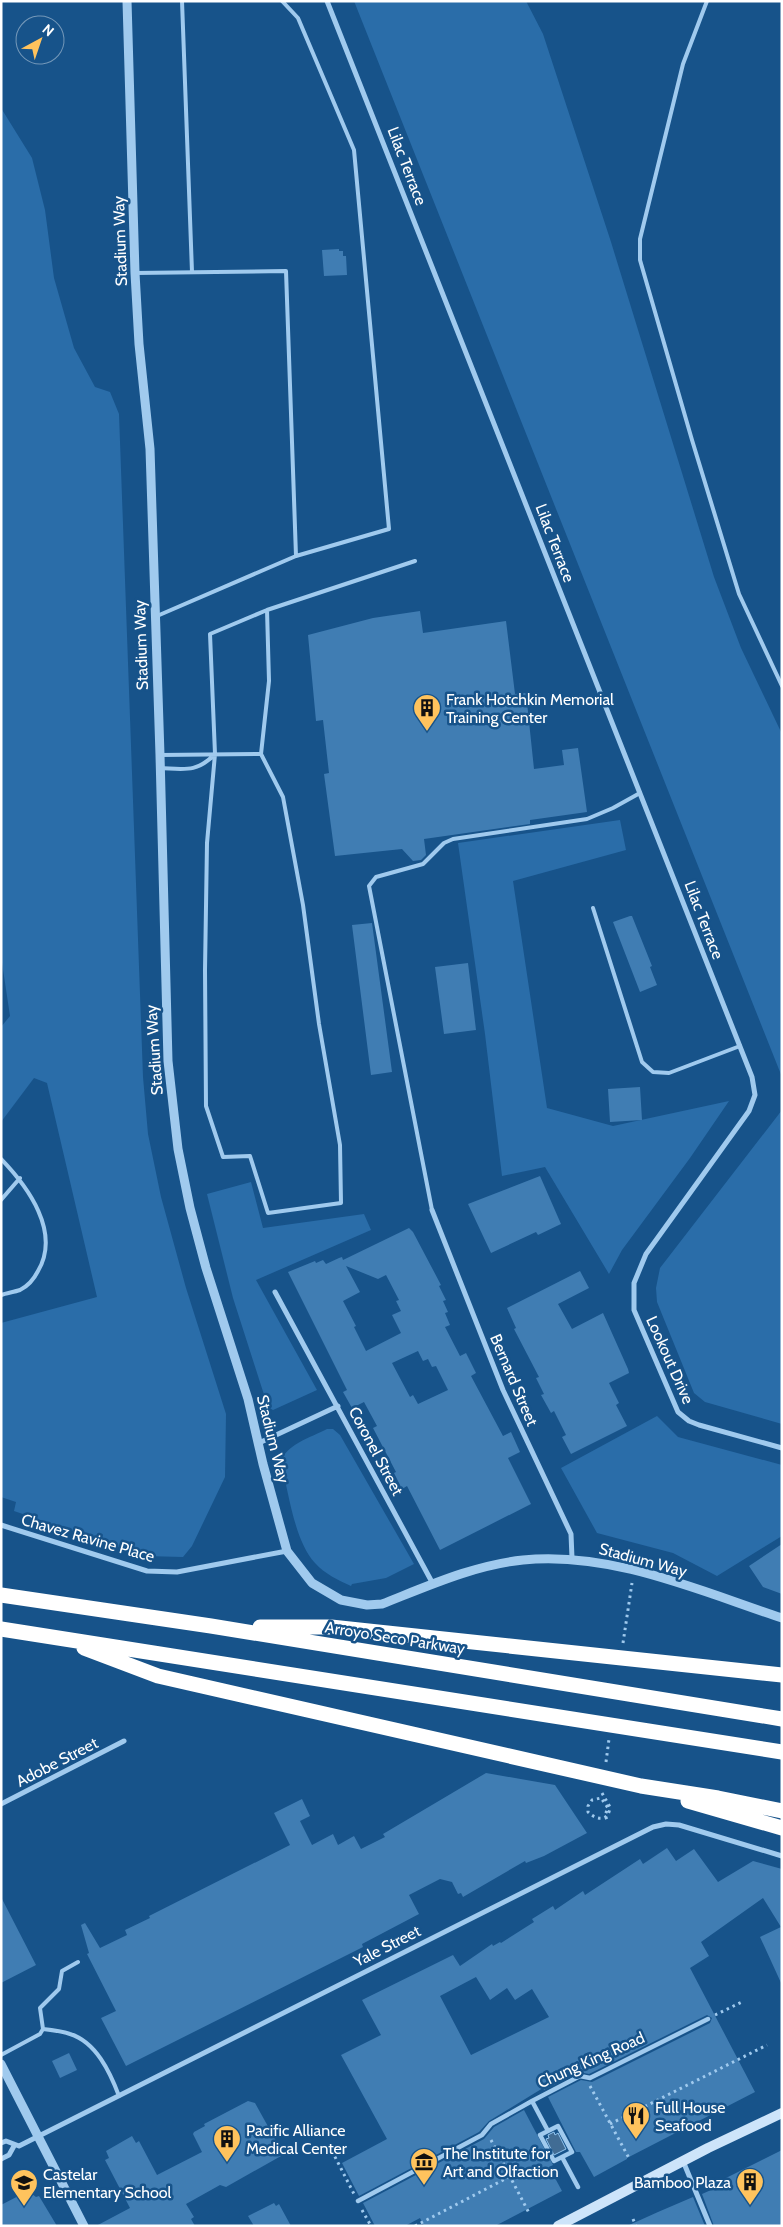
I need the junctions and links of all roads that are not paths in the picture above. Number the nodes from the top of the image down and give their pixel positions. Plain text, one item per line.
1 (127, 1) edge
2 (182, 1) edge
3 (282, 1) edge
4 (327, 1) edge
5 (708, 1) edge
6 (192, 272) junction
7 (135, 273) junction
8 (296, 556) junction
9 (415, 561) dead end
10 (267, 610) junction
11 (155, 617) junction
12 (782, 686) edge
13 (160, 754) junction
14 (215, 754) junction
15 (260, 754) junction
16 (160, 768) junction
17 (640, 793) junction
18 (593, 908) dead end
19 (740, 1046) junction
20 (755, 1095) joint
21 (1, 1159) edge
22 (20, 1178) junction
23 (1, 1200) edge
24 (432, 1210) joint
25 (275, 1292) dead end
26 (1, 1295) edge
27 (338, 1406) junction
28 (259, 1443) junction
29 (782, 1448) edge
30 (1, 1525) edge
31 (287, 1551) junction
32 (572, 1558) junction
33 (433, 1584) junction
34 (1, 1595) edge
35 (782, 1618) edge
36 (211, 1626) junction
37 (1, 1629) edge
38 (54, 1637) junction
39 (782, 1675) edge
40 (782, 1719) edge
41 (124, 1742) dead end
42 (782, 1752) edge
43 (641, 1786) junction
44 (1, 1804) edge
45 (782, 1811) edge
46 (782, 1828) edge
47 (782, 1856) edge
48 (78, 1962) dead end
49 (708, 2019) road end
50 (43, 2029) junction
51 (1, 2055) edge
52 (1, 2064) edge
53 (119, 2096) junction
54 (532, 2101) junction
55 (781, 2112) edge
56 (548, 2131) junction
57 (38, 2136) junction
58 (1, 2143) edge
59 (14, 2146) junction
60 (562, 2157) junction
61 (1, 2159) edge
62 (683, 2161) junction
63 (578, 2186) dead end
64 (358, 2201) road end
65 (84, 2226) edge
66 (558, 2226) edge
67 (710, 2226) edge

1 - 7 street, Stadium Way
2 - 6 lane
3 - 8 lane
4 - 17 street, Lilac Terrace
5 - 12 lane
6 - 7 lane
6 - 8 lane
7 - 11 street, Stadium Way
8 - 11 lane
9 - 10 lane
10 - 14 lane
10 - 15 lane
11 - 13 street, Stadium Way
13 - 14 lane
13 - 16 street, Stadium Way
14 - 15 lane
14 - 15 lane
14 - 16 lane
16 - 28 street, Stadium Way
17 - 19 street, Lilac Terrace
17 - 24 lane
18 - 19 lane
19 - 20 street, Lilac Terrace
20 - 29 street, Lookout Drive
21 - 22 lane
22 - 23 lane
22 - 26 lane
24 - 32 street, Bernard Street
25 - 27 street
27 - 28 street, Coronel Street
27 - 33 street, Coronel Street
28 - 31 street, Stadium Way
30 - 31 street, Chavez Ravine Place
31 - 33 street, Stadium Way
32 - 33 street, Stadium Way
32 - 35 street, Stadium Way
34 - 36 highway, Arroyo Seco Parkway
36 - 39 highway
36 - 40 highway, Arroyo Seco Parkway
37 - 38 highway
38 - 42 highway
38 - 43 highway
41 - 44 street, Adobe Street
43 - 45 highway
43 - 46 highway
47 - 53 street, Yale Street
48 - 50 lane
49 - 54 street, Chung King Road
50 - 51 lane
50 - 53 lane
52 - 57 street
53 - 57 street, Yale Street
54 - 56 street
54 - 64 street, Chung King Road
55 - 62 main road
56 - 60 street
56 - 60 street
57 - 59 street, Yale Street
57 - 65 street
58 - 59 street
59 - 61 street, Yale Street
60 - 63 street
62 - 66 main road
62 - 67 street

